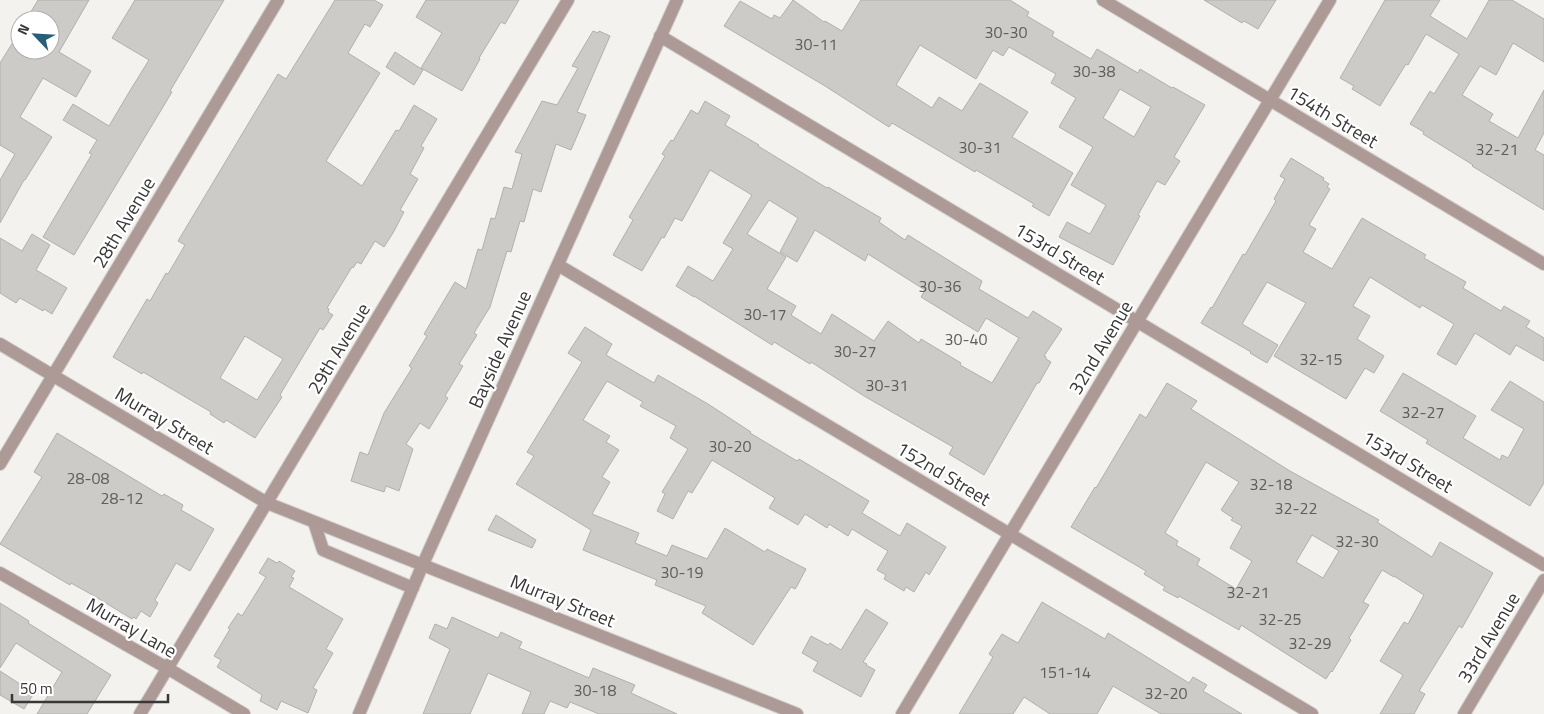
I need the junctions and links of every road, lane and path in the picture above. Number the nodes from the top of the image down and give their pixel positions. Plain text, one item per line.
1 (278, 0) edge
2 (568, 0) edge
3 (677, 0) edge
4 (1103, 0) edge
5 (1330, 0) edge
6 (660, 36) junction
7 (1270, 100) junction
8 (1544, 264) edge
9 (558, 265) junction
10 (1137, 321) junction
11 (0, 344) edge
12 (53, 375) junction
13 (0, 464) edge
14 (267, 503) junction
15 (314, 522) junction
16 (1010, 534) junction
17 (423, 564) junction
18 (1544, 564) edge
19 (0, 573) edge
20 (1544, 580) edge
21 (413, 588) junction
22 (167, 668) junction
23 (140, 714) edge
24 (244, 714) edge
25 (358, 714) edge
26 (797, 714) edge
27 (902, 714) edge
28 (1312, 714) edge
29 (1464, 714) edge

1 - 12 street, 28th Avenue
2 - 14 street, 29th Avenue
3 - 6 street, Bayside Avenue
4 - 7 street, 154th Street
5 - 7 street, 32nd Avenue
6 - 9 street, Bayside Avenue
6 - 10 street, 153rd Street
7 - 8 street, 154th Street
7 - 10 street, 32nd Avenue
9 - 16 street, 152nd Street
9 - 17 street, Bayside Avenue
10 - 16 street, 32nd Avenue
10 - 18 street, 153rd Street
11 - 12 street, Murray Street
12 - 13 street, 28th Avenue
12 - 14 street, Murray Street
14 - 15 street, Murray Street
14 - 22 street, 29th Avenue
15 - 17 street, Murray Street
15 - 21 street
16 - 27 street, 32nd Avenue
16 - 28 street, 152nd Street
17 - 21 street, Bayside Avenue
17 - 26 street, Murray Street
19 - 22 street, Murray Lane
20 - 29 street, 33rd Avenue
21 - 25 street, Bayside Avenue
22 - 23 street, 29th Avenue
22 - 24 street, Murray Lane

